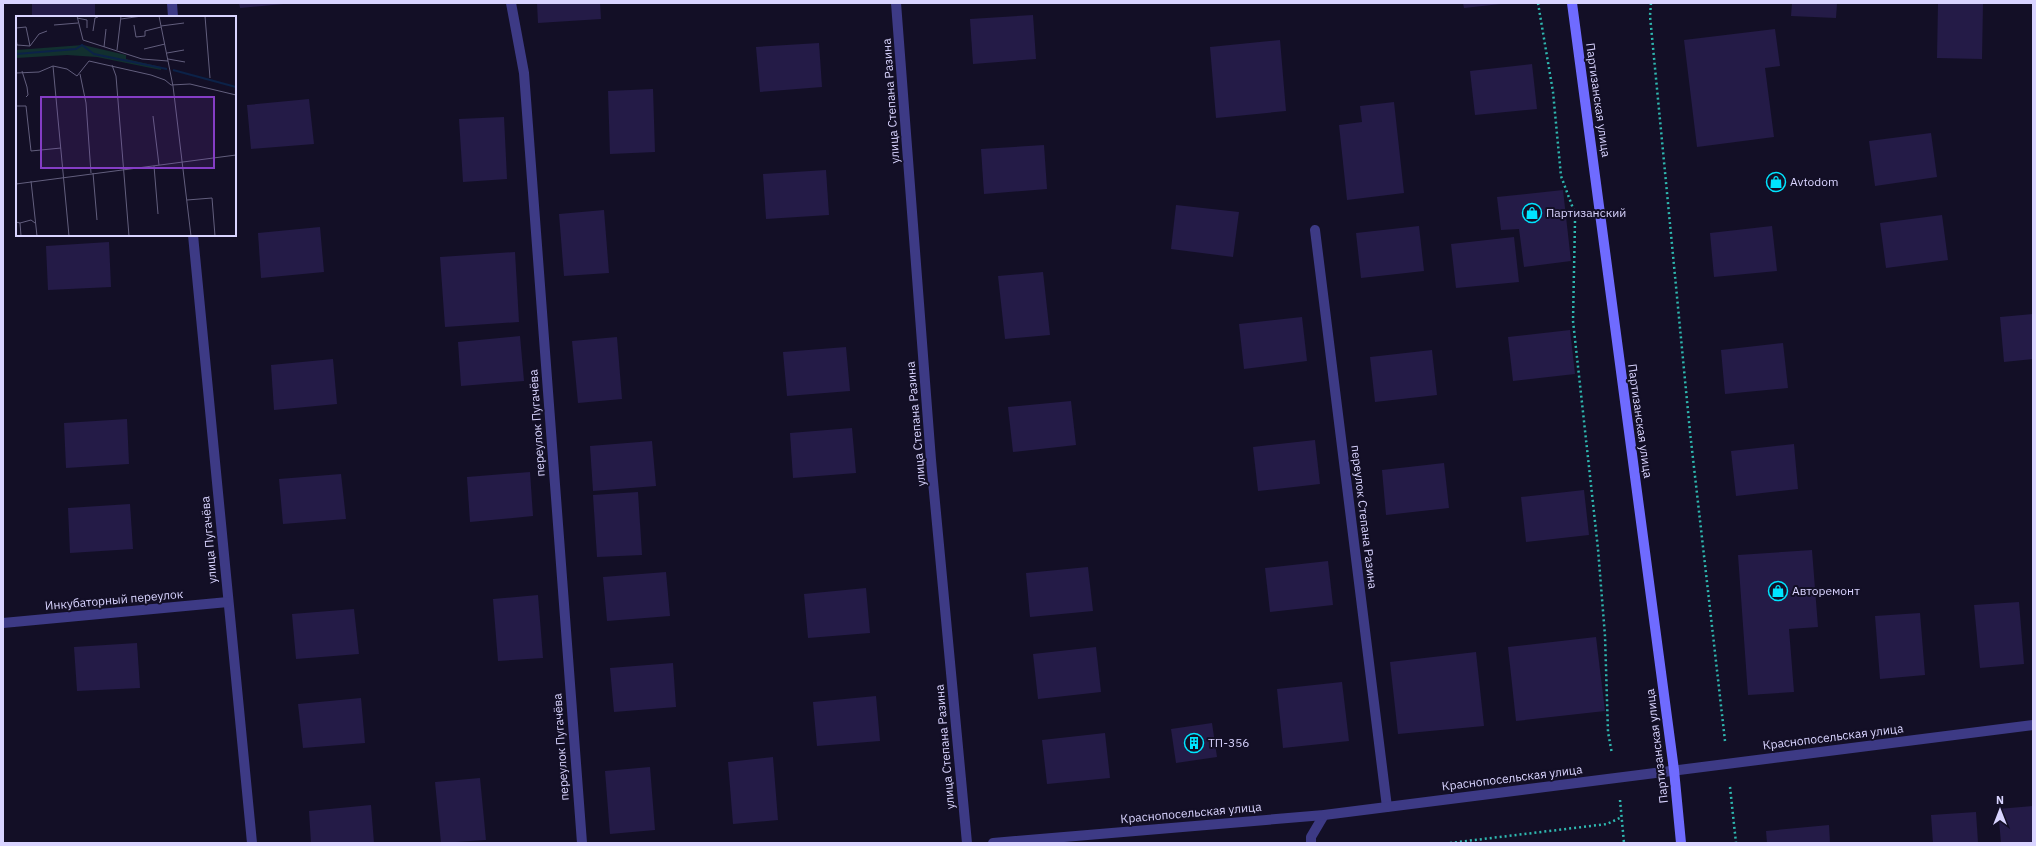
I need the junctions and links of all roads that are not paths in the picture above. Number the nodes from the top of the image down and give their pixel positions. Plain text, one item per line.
1 (172, 3) edge
2 (511, 3) edge
3 (896, 3) edge
4 (1572, 3) edge
5 (173, 16) edge
6 (1315, 230) dead end
7 (194, 236) edge
8 (228, 602) junction
9 (3, 623) edge
10 (2033, 725) edge
11 (1674, 770) junction
12 (1387, 807) junction
13 (1324, 815) junction
14 (252, 843) edge
15 (582, 843) edge
16 (967, 843) edge
17 (993, 843) edge
18 (1311, 843) edge
19 (1681, 843) edge

1 - 5 street
2 - 15 street, переулок Пугачёва
3 - 16 street, улица Степана Разина
4 - 11 street, Партизанская улица
6 - 12 street, переулок Степана Разина
7 - 8 street, улица Пугачёва
8 - 9 street, Инкубаторный переулок
8 - 14 street, улица Пугачёва
10 - 11 street, Краснопосельская улица
11 - 12 street, Краснопосельская улица
11 - 19 street, Партизанская улица
12 - 13 street, Краснопосельская улица
13 - 17 street, Краснопосельская улица
13 - 18 street

